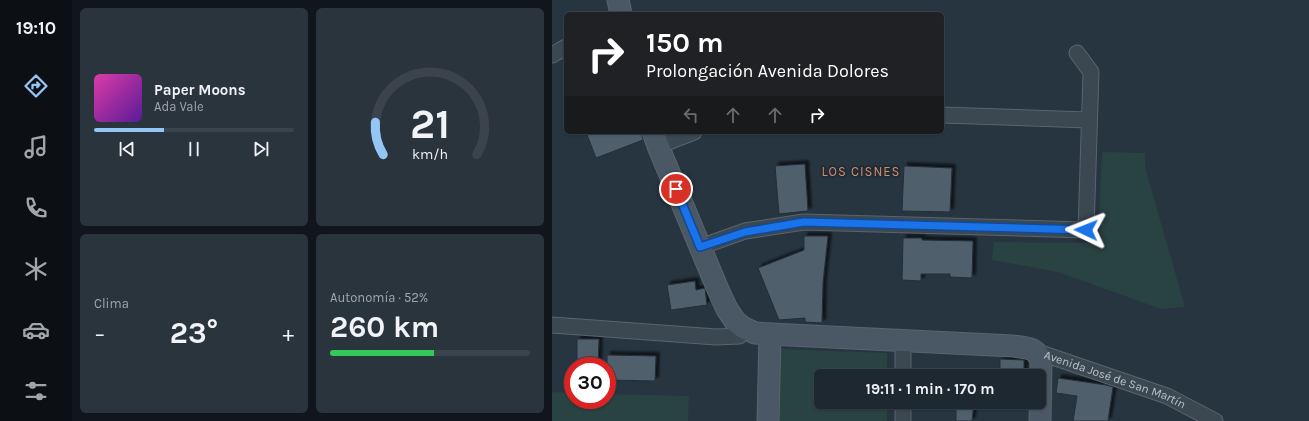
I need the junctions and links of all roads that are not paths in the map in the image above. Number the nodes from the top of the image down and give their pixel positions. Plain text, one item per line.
1 (618, 0) edge
2 (621, 12) edge
3 (564, 48) edge
4 (1077, 53) dead end
5 (552, 55) edge
6 (944, 115) edge
7 (1088, 120) junction
8 (683, 134) edge
9 (656, 139) edge
10 (700, 247) junction
11 (552, 325) edge
12 (744, 328) junction
13 (770, 334) junction
14 (903, 341) junction
15 (1036, 351) junction
16 (903, 369) edge
17 (903, 409) edge
18 (768, 421) edge
19 (903, 421) edge
20 (1040, 421) edge
21 (1215, 421) edge

1 - 2 main road
3 - 5 street
4 - 7 street
6 - 7 street
7 - 10 street
8 - 9 street
9 - 10 main road
10 - 12 main road
11 - 12 street
12 - 13 main road
13 - 14 main road
13 - 18 main road
14 - 15 main road
14 - 16 street
15 - 20 main road
15 - 21 street, Avenida José de San Martín
17 - 19 street

